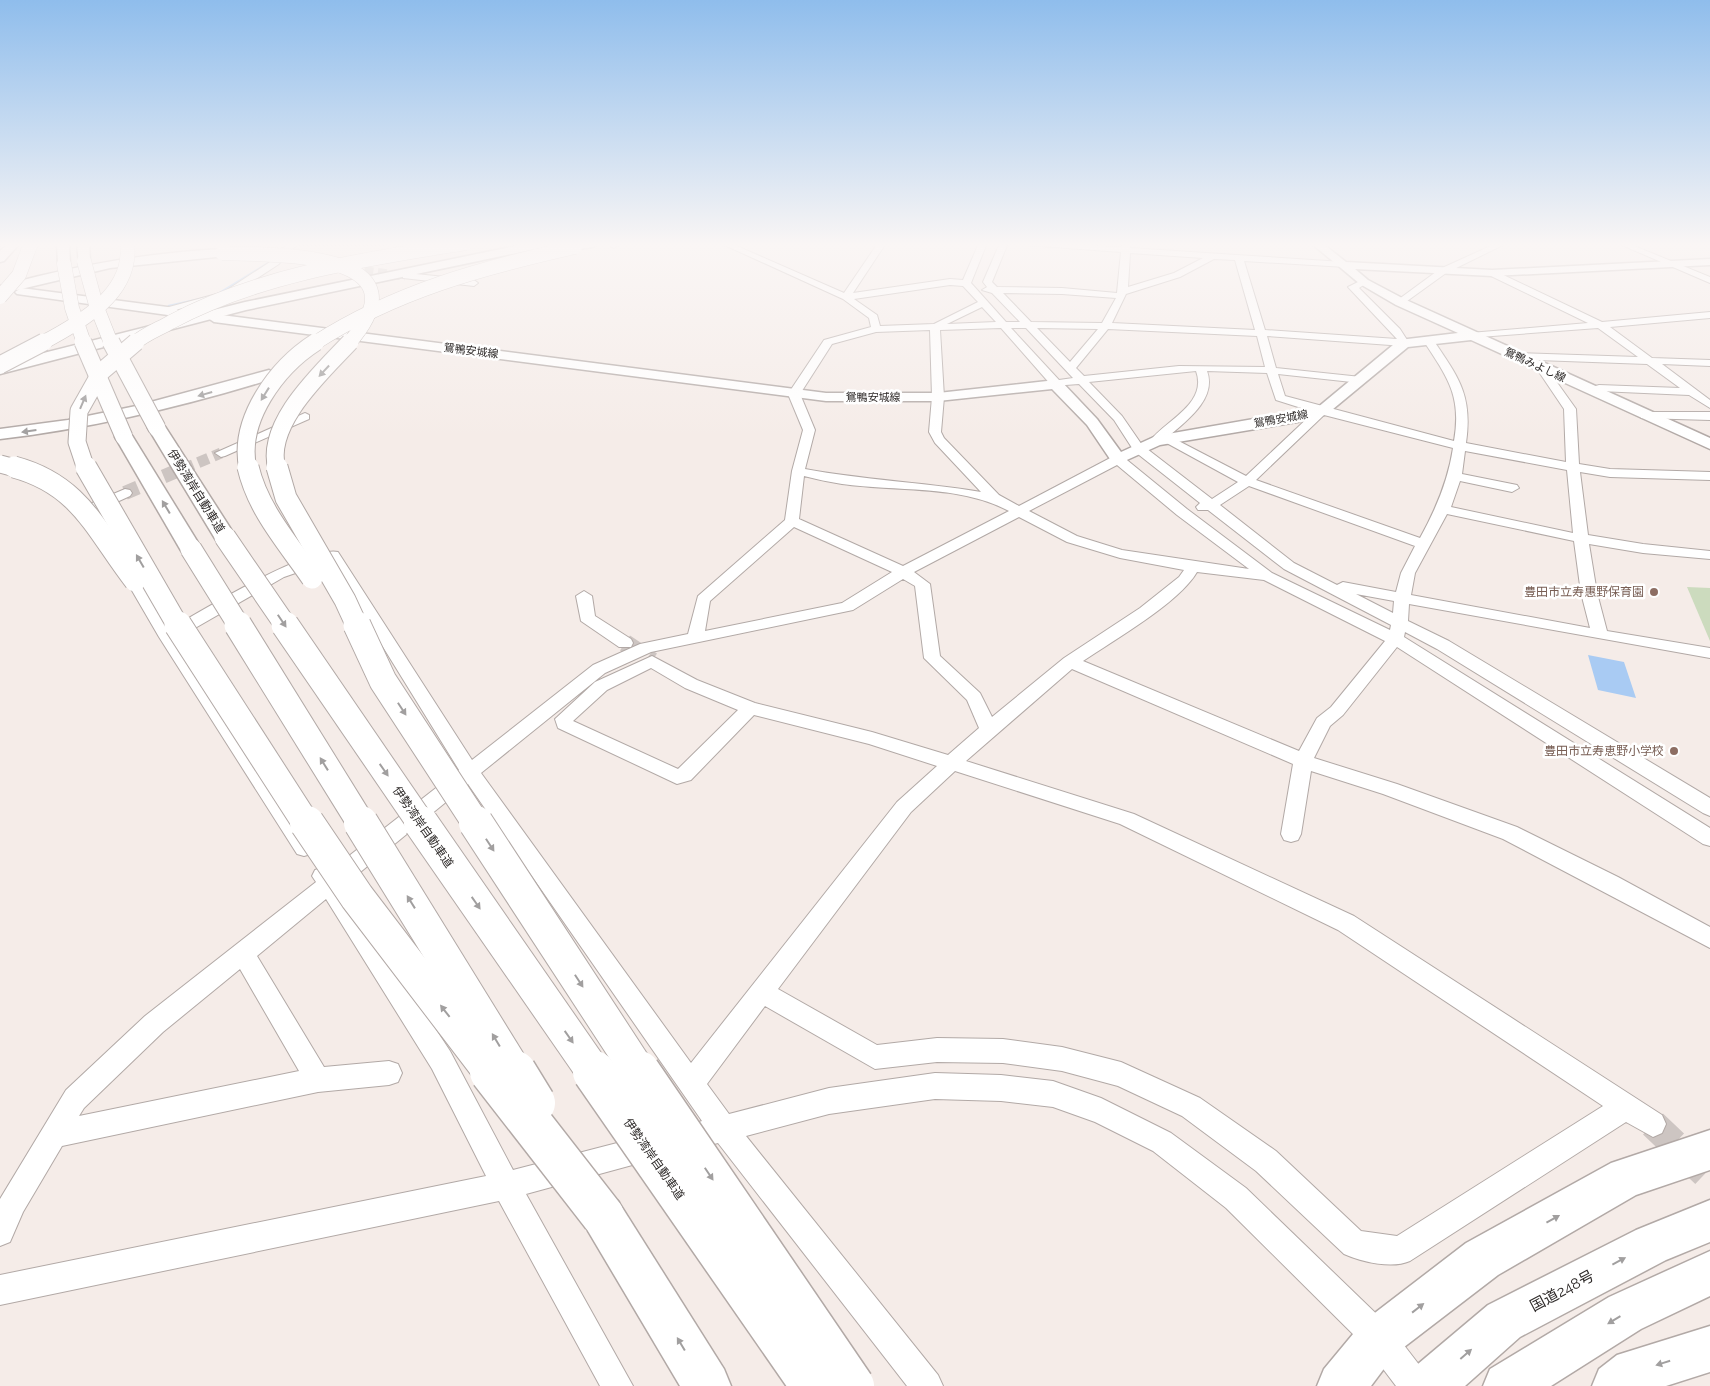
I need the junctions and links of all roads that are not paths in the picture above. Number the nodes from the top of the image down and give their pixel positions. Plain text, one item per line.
1 (73, 308) edge
2 (94, 308) edge
3 (97, 308) edge
4 (143, 308) edge
5 (180, 308) edge
6 (203, 308) edge
7 (219, 308) edge
8 (243, 308) edge
9 (371, 308) edge
10 (377, 308) edge
11 (408, 308) edge
12 (860, 308) edge
13 (974, 308) edge
14 (988, 308) edge
15 (1009, 308) edge
16 (1116, 308) edge
17 (1254, 308) edge
18 (1372, 308) edge
19 (1412, 308) edge
20 (1565, 308) edge
21 (169, 311) joint
22 (1710, 315) edge
23 (214, 318) dead end
24 (1025, 324) junction
25 (1005, 325) junction
26 (1601, 325) junction
27 (1330, 327) dead end
28 (936, 328) junction
29 (1102, 328) junction
30 (876, 329) junction
31 (1378, 330) dead end
32 (1262, 334) junction
33 (1470, 336) junction
34 (1400, 337) junction
35 (1333, 338) junction
36 (1428, 340) junction
37 (1514, 356) junction
38 (1650, 360) junction
39 (0, 363) edge
40 (1710, 363) edge
41 (1070, 368) junction
42 (0, 369) edge
43 (1201, 369) junction
44 (1542, 369) junction
45 (1271, 370) junction
46 (1361, 380) junction
47 (1080, 381) junction
48 (1058, 384) junction
49 (1589, 390) junction
50 (1693, 392) junction
51 (794, 394) junction
52 (938, 397) junction
53 (1710, 405) edge
54 (1322, 411) junction
55 (1646, 416) junction
56 (1710, 416) edge
57 (305, 417) dead end
58 (0, 434) edge
59 (1162, 440) junction
60 (1710, 444) edge
61 (1460, 446) junction
62 (221, 453) tunnel mouth
63 (1129, 453) junction
64 (0, 463) edge
65 (1573, 467) junction
66 (798, 470) junction
67 (1455, 476) junction
68 (1710, 476) edge
69 (1246, 481) junction
70 (1512, 488) dead end
71 (125, 493) tunnel mouth
72 (994, 498) junction
73 (1212, 505) junction
74 (90, 509) junction
75 (1443, 509) junction
76 (1017, 511) junction
77 (1182, 512) junction
78 (792, 522) junction
79 (1581, 538) junction
80 (1423, 544) junction
81 (1710, 555) edge
82 (1193, 567) junction
83 (903, 572) junction
84 (1274, 577) junction
85 (1323, 583) junction
86 (584, 596) dead end
87 (1402, 599) junction
88 (1398, 631) junction
89 (1600, 635) junction
90 (696, 638) junction
91 (179, 643) junction
92 (625, 643) tunnel mouth
93 (1710, 653) edge
94 (1070, 662) junction
95 (383, 681) junction
96 (750, 708) junction
97 (989, 729) junction
98 (1302, 761) junction
99 (952, 762) junction
100 (470, 772) junction
101 (1710, 808) edge
102 (1290, 834) dead end
103 (1710, 838) edge
104 (329, 885) junction
105 (1710, 938) edge
106 (243, 954) junction
107 (762, 992) junction
108 (388, 1073) dead end
109 (318, 1080) junction
110 (691, 1084) junction
111 (1627, 1106) junction
112 (1654, 1124) tunnel mouth
113 (723, 1128) junction
114 (52, 1135) junction
115 (1710, 1150) edge
116 (506, 1186) junction
117 (603, 1216) junction
118 (1710, 1221) edge
119 (0, 1232) edge
120 (1699, 1278) edge
121 (0, 1290) edge
122 (1379, 1338) junction
123 (1710, 1349) edge
124 (617, 1386) edge
125 (707, 1386) edge
126 (812, 1386) edge
127 (853, 1386) edge
128 (927, 1386) edge
129 (1341, 1386) edge
130 (1416, 1386) edge
131 (1429, 1386) edge
132 (1507, 1386) edge
133 (1616, 1386) edge

117 -> 1 highway, bridge
2 - 39 highway, bridge
3 -> 126 highway, 伊勢湾岸自動車道, bridge
4 - 21 main road
5 - 21 street
91 -> 6 highway, bridge
7 - 39 highway
8 - 42 highway
9 -> 95 highway, bridge
10 -> 95 highway, bridge
11 -> 58 highway, bridge
12 - 30 street
13 - 28 street
14 - 25 street
15 - 24 street
16 - 29 street
17 - 32 street
18 - 34 street
19 - 33 main road, 鴛鴨みよし線
20 - 26 street
22 - 26 street
23 - 51 main road, 鴛鴨安城線
24 - 25 street
24 - 29 street
24 - 41 street
25 - 28 street
25 - 48 street
26 - 33 street
26 - 38 street
27 - 35 street
28 - 30 street
28 - 52 street
29 - 32 street
29 - 41 street
30 - 51 street
31 - 34 street
32 - 35 street
32 - 45 street
33 - 36 main road
33 - 37 main road, 鴛鴨みよし線
34 - 35 street
34 - 36 main road
34 - 46 main road, 鴛鴨安城線
36 - 61 street
37 - 38 street
37 - 44 main road, 鴛鴨みよし線
38 - 40 street
38 - 50 street
41 - 47 street
43 - 45 street
43 - 47 street
43 - 59 street
44 - 49 main road, 鴛鴨みよし線
44 - 65 street
45 - 46 street
45 - 54 street
46 - 54 main road, 鴛鴨安城線
47 - 48 street
47 - 63 street
48 - 52 main road, 鴛鴨安城線
48 - 63 main road
49 - 50 street
49 - 55 main road, 鴛鴨みよし線
50 - 53 street
51 - 52 main road, 鴛鴨安城線
51 - 66 street
52 - 72 street
54 - 59 main road, 鴛鴨安城線
54 - 61 street
54 - 69 street
55 - 56 street
55 - 60 main road, 鴛鴨みよし線
57 - 62 street
59 - 63 main road, 鴛鴨安城線
59 - 69 street
61 - 65 street
61 - 67 street
63 - 73 street
63 - 76 street
63 - 77 street
64 - 74 street
64 - 91 highway, bridge
65 - 68 street
65 - 79 street
66 - 72 street
66 - 78 street
67 - 70 street
67 - 75 street
69 - 73 street
69 - 80 street
71 - 74 street
72 - 76 street
73 - 77 street
73 - 85 street
74 - 91 street
75 - 79 street
75 - 80 street
76 - 82 street
76 - 83 street
77 - 84 street
78 - 83 street
78 - 90 street
79 - 81 street
79 - 89 street
80 - 87 street
82 - 84 street
82 - 94 street
83 - 90 street
83 - 97 street
84 - 85 street
84 - 88 street
85 - 87 street
85 - 88 street
86 - 92 street
87 - 88 street
87 - 89 street
88 - 98 street
88 - 101 street
88 - 103 street
89 - 93 street
90 - 100 street
91 - 100 street
91 - 104 street
117 -> 91 highway, bridge
94 - 97 street
94 - 98 street
95 -> 127 highway, bridge
96 - 96 street
96 - 99 street
97 - 99 street
98 - 102 street
98 - 105 street
99 - 107 street
99 - 111 street
100 - 104 street
100 - 110 street
104 - 106 street
104 - 116 street
106 - 109 street
106 - 114 street
107 - 110 street
107 - 111 street
108 - 109 street
109 - 114 street
110 - 113 street
111 - 112 street
113 - 116 street
113 - 122 street
113 - 128 street
114 - 119 street
122 -> 115 highway
116 - 121 street
116 - 124 street
125 -> 117 highway
131 -> 118 highway, 国道248号
120 -> 132 highway
122 - 129 highway
122 - 130 street
123 -> 133 highway

